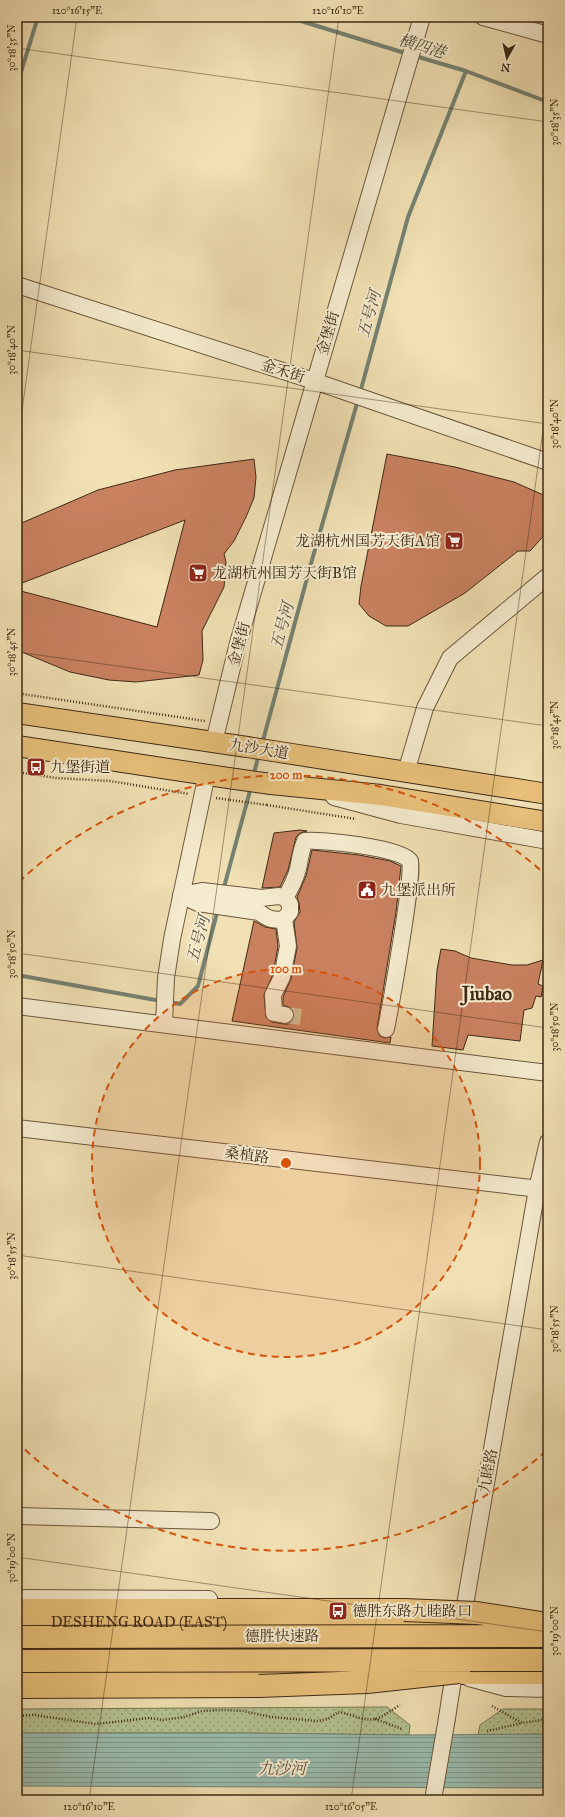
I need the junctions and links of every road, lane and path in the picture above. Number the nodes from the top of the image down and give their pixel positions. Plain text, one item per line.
1 (422, 17) edge
2 (483, 17) edge
3 (548, 35) edge
4 (17, 285) edge
5 (314, 381) junction
6 (548, 462) edge
7 (548, 576) edge
8 (17, 692) edge
9 (17, 713) edge
10 (217, 733) junction
11 (17, 746) edge
12 (17, 772) edge
13 (406, 772) junction
14 (207, 774) junction
15 (302, 788) junction
16 (548, 794) edge
17 (202, 796) junction
18 (267, 805) dead end
19 (548, 822) edge
20 (548, 841) edge
21 (181, 895) junction
22 (285, 898) junction
23 (229, 901) junction
24 (284, 920) junction
25 (17, 1006) edge
26 (285, 1015) tunnel mouth
27 (164, 1024) junction
28 (386, 1028) dead end
29 (548, 1073) edge
30 (17, 1128) edge
31 (548, 1142) edge
32 (542, 1190) edge
33 (17, 1516) edge
34 (211, 1521) dead end
35 (17, 1598) edge
36 (17, 1610) edge
37 (548, 1620) edge
38 (17, 1622) edge
39 (462, 1622) junction
40 (548, 1624) edge
41 (548, 1636) edge
42 (17, 1637) edge
43 (17, 1661) edge
44 (548, 1661) edge
45 (17, 1674) edge
46 (454, 1674) junction
47 (548, 1674) edge
48 (17, 1687) edge
49 (548, 1689) edge
50 (400, 1705) dead end
51 (492, 1706) dead end
52 (17, 1716) edge
53 (375, 1719) junction
54 (548, 1719) edge
55 (522, 1723) junction
56 (402, 1729) dead end
57 (486, 1731) dead end
58 (433, 1800) edge

1 - 5 street, 金堡街
2 - 3 street
4 - 5 street, 金禾街
5 - 6 street, 金禾街
5 - 10 street, 金堡街
7 - 13 street
8 - 10 path
9 - 10 main road, 九沙大道
10 - 13 main road, 九沙大道, bridge
11 - 14 main road
12 - 17 path
13 - 16 main road, 九沙大道
14 - 15 main road, bridge
14 - 17 street
15 - 19 main road
15 - 20 street
17 - 18 path, bridge
17 - 21 street
21 - 23 street
21 - 27 street
22 - 23 street
22 - 24 street
22 - 28 street
23 - 24 street
24 - 26 street
25 - 27 street
27 - 29 street
30 - 32 street, 桑植路
31 - 32 street, 九睦路
32 - 39 street, 九睦路
33 - 34 street
35 - 39 street
36 - 40 highway, bridge
37 - 39 main road, DESHENG ROAD (EAST)
38 - 39 main road, DESHENG ROAD (EAST)
39 - 46 street, 九睦路
41 - 42 highway, 德胜快速路, bridge
43 - 44 highway, 德胜快速路, bridge
44 - 48 highway, bridge
45 - 46 main road
46 - 47 main road
46 - 49 street
46 - 58 street, 九睦路, bridge
50 - 53 path
51 - 55 path
52 - 53 path
53 - 56 path
54 - 55 path
55 - 57 path

